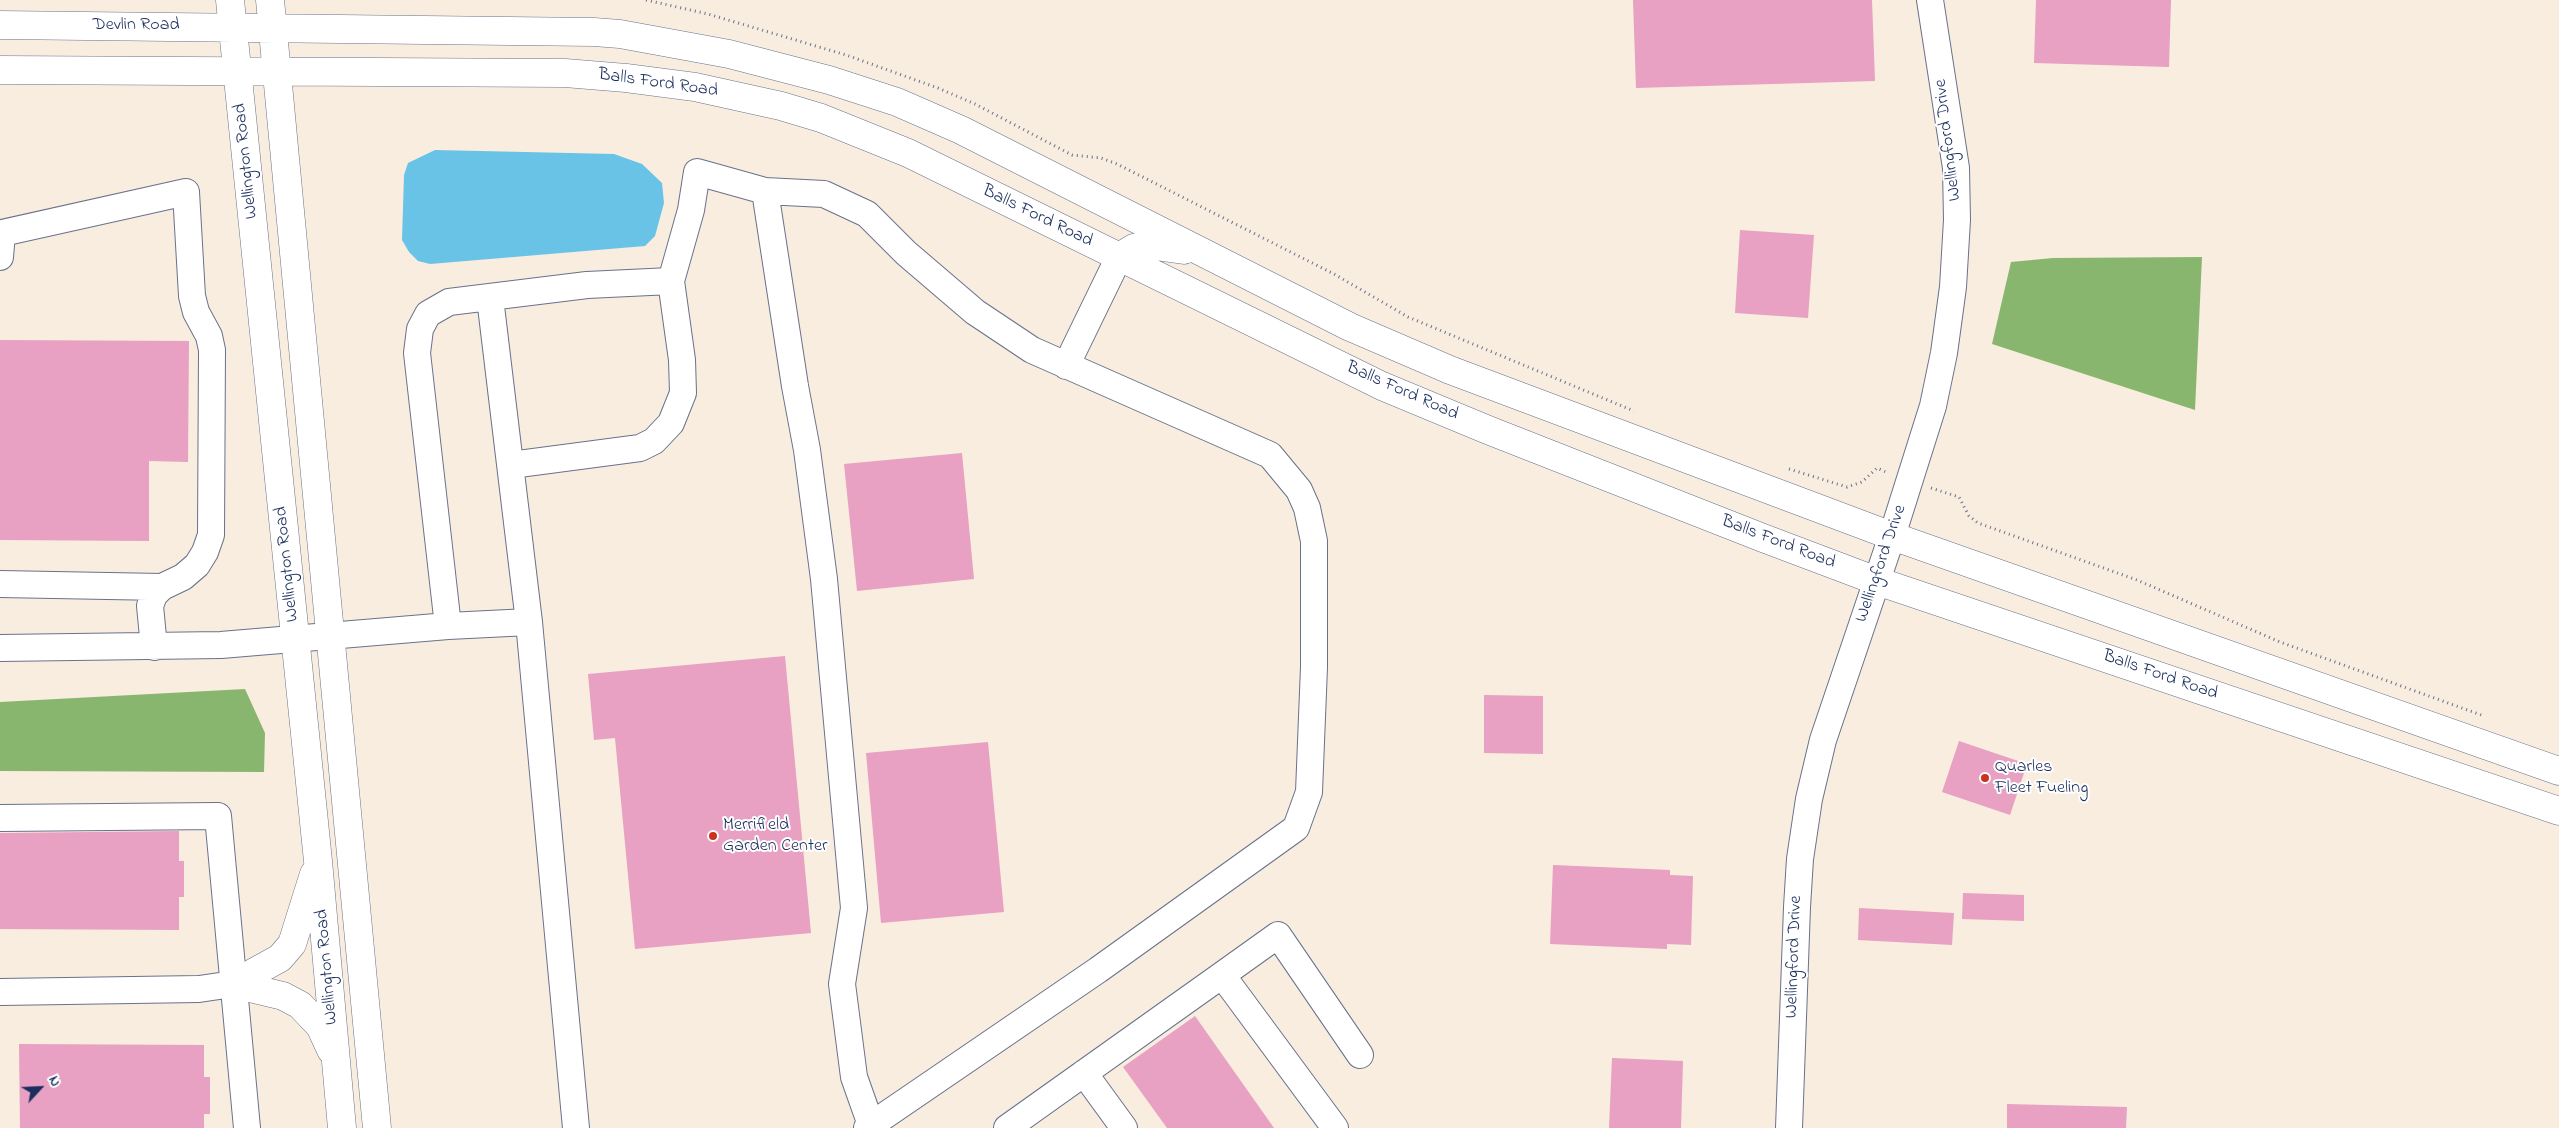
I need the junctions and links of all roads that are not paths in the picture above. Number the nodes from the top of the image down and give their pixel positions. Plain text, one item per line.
1 (230, 0) edge
2 (270, 0) edge
3 (1930, 0) edge
4 (0, 25) edge
5 (233, 27) junction
6 (272, 28) junction
7 (0, 70) edge
8 (238, 72) junction
9 (277, 72) junction
10 (765, 191) junction
11 (1205, 253) junction
12 (0, 257) edge
13 (1119, 257) junction
14 (671, 281) junction
15 (490, 298) junction
16 (1066, 366) junction
17 (511, 465) junction
18 (1892, 536) junction
19 (1877, 580) junction
20 (0, 584) edge
21 (162, 587) junction
22 (529, 622) junction
23 (448, 626) junction
24 (331, 636) junction
25 (296, 639) junction
26 (154, 647) junction
27 (0, 648) edge
28 (2559, 771) edge
29 (2559, 811) edge
30 (0, 818) edge
31 (318, 860) junction
32 (1222, 975) junction
33 (233, 984) junction
34 (0, 992) edge
35 (1360, 1055) dead end
36 (337, 1067) junction
37 (1084, 1073) junction
38 (869, 1126) edge
39 (246, 1128) edge
40 (342, 1128) edge
41 (377, 1128) edge
42 (576, 1128) edge
43 (1007, 1128) edge
44 (1124, 1128) edge
45 (1335, 1128) edge
46 (1789, 1128) edge

1 - 5 main road, Wellington Road
2 - 6 main road, Wellington Road
3 - 18 street, Wellingford Drive
4 - 5 main road, Devlin Road
5 - 6 main road, Devlin Road
5 - 8 main road, Wellington Road
6 - 9 main road, Wellington Road
6 - 11 main road
7 - 8 main road
8 - 9 main road, Balls Ford Road
8 - 25 main road, Wellington Road
9 - 13 main road, Balls Ford Road
9 - 24 main road, Wellington Road
10 - 14 street
10 - 16 street
10 - 38 street
11 - 13 main road
11 - 18 main road
12 - 21 street
13 - 16 street
13 - 19 main road, Balls Ford Road
14 - 15 street
14 - 17 street
15 - 17 street
15 - 23 street
16 - 38 street
17 - 22 street
18 - 19 street, Wellingford Drive
18 - 28 main road
19 - 29 main road, Balls Ford Road
19 - 46 street, Wellingford Drive
20 - 21 street
21 - 26 street
22 - 23 street
22 - 42 street
23 - 24 street
24 - 25 street
24 - 41 main road, Wellington Road
25 - 26 street
25 - 31 main road, Wellington Road
26 - 27 street
30 - 33 street
31 - 33 main road
31 - 36 main road, Wellington Road
32 - 35 street
32 - 37 street
32 - 45 street
33 - 34 street
33 - 36 main road
33 - 39 street
36 - 40 main road, Wellington Road
37 - 43 street
37 - 44 street

